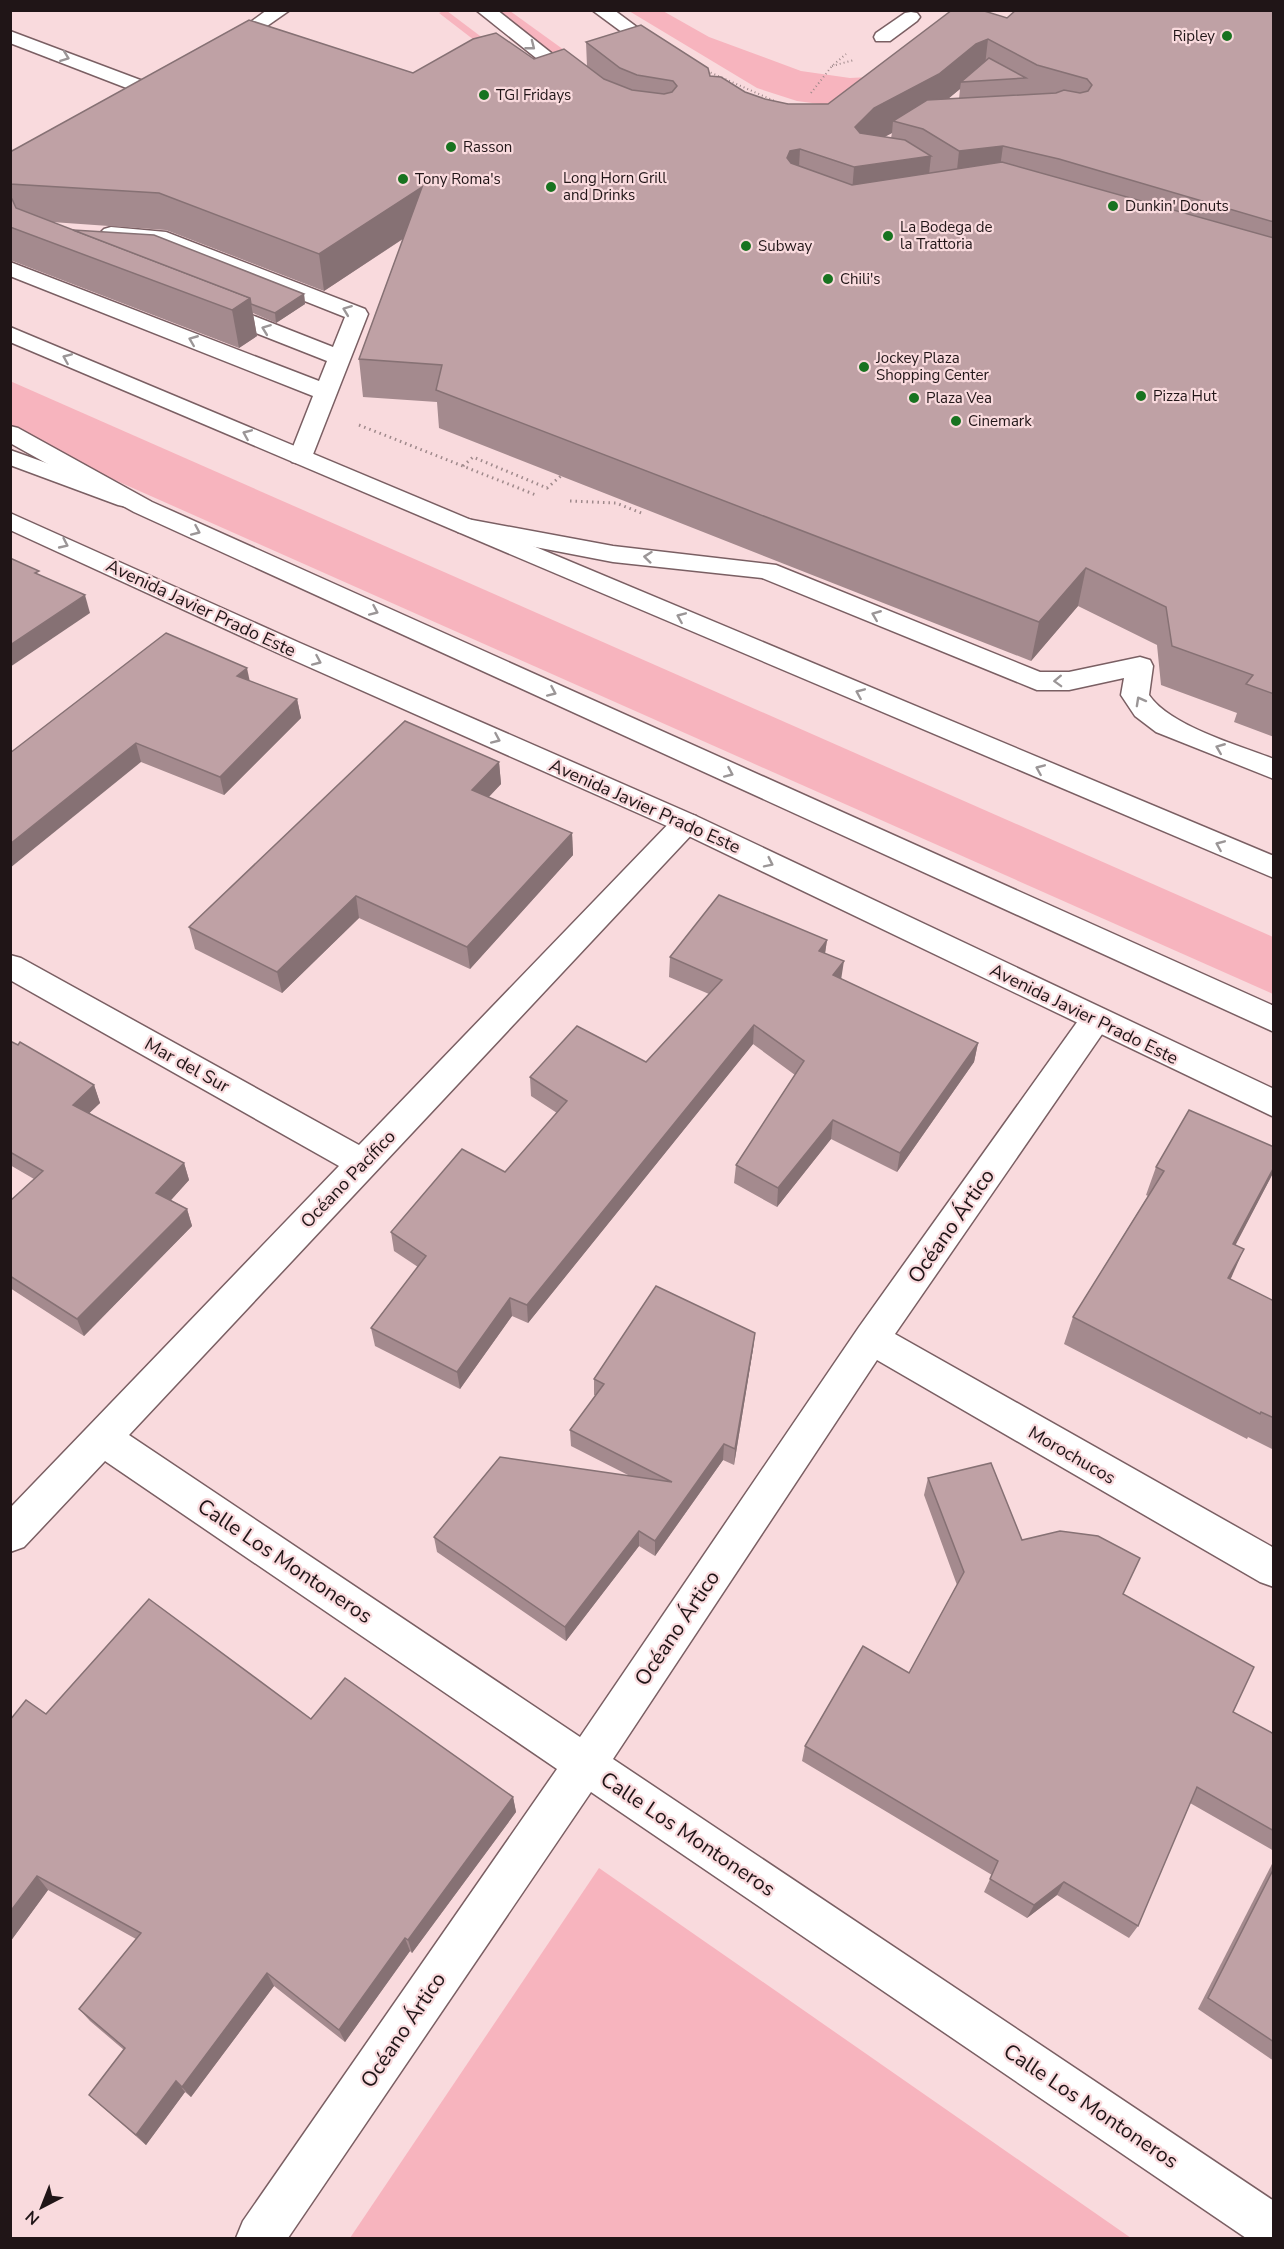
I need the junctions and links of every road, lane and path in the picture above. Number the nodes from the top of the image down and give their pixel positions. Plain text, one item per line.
1 (281, 10) edge
2 (484, 10) edge
3 (601, 10) edge
4 (910, 13) edge
5 (250, 29) edge
6 (10, 36) edge
7 (883, 36) dead end
8 (676, 63) edge
9 (832, 66) dead end
10 (701, 67) edge
11 (144, 88) edge
12 (811, 93) dead end
13 (594, 95) edge
14 (786, 106) edge
15 (93, 232) edge
16 (10, 268) edge
17 (197, 302) dead end
18 (10, 334) edge
19 (340, 358) junction
20 (325, 392) junction
21 (10, 433) edge
22 (10, 457) edge
23 (300, 457) junction
24 (463, 466) dead end
25 (562, 476) edge
26 (143, 507) junction
27 (10, 520) edge
28 (467, 527) junction
29 (1274, 770) edge
30 (686, 823) junction
31 (1274, 868) edge
32 (10, 966) edge
33 (1096, 1019) junction
34 (1274, 1020) edge
35 (1274, 1104) edge
36 (363, 1163) junction
37 (872, 1338) junction
38 (102, 1438) junction
39 (10, 1535) edge
40 (1274, 1569) edge
41 (585, 1765) junction
42 (1274, 2229) edge
43 (260, 2238) edge

1 - 5 main road
2 -> 13 main road
3 - 8 main road
4 - 7 main road
6 -> 11 main road
9 - 12 path
10 - 14 path
19 -> 15 main road
20 -> 16 main road
19 -> 17 main road
23 -> 18 main road
19 - 20 main road
20 - 23 main road
21 - 26 main road
22 - 26 main road
23 - 28 main road
24 - 25 path
26 -> 34 main road
27 -> 30 main road, Avenida Javier Prado Este
29 -> 28 main road
31 -> 28 main road
30 -> 33 main road, Avenida Javier Prado Este
30 - 36 main road, Océano Pacífico
32 - 36 main road, Mar del Sur
33 - 35 main road, Avenida Javier Prado Este
33 - 37 main road, Océano Ártico
36 - 38 main road, Océano Pacífico
37 - 40 main road, Morochucos
37 - 41 main road, Océano Ártico
38 - 39 main road, Océano Pacífico
38 - 41 main road, Calle Los Montoneros
41 - 42 main road, Calle Los Montoneros
41 - 43 main road, Océano Ártico

